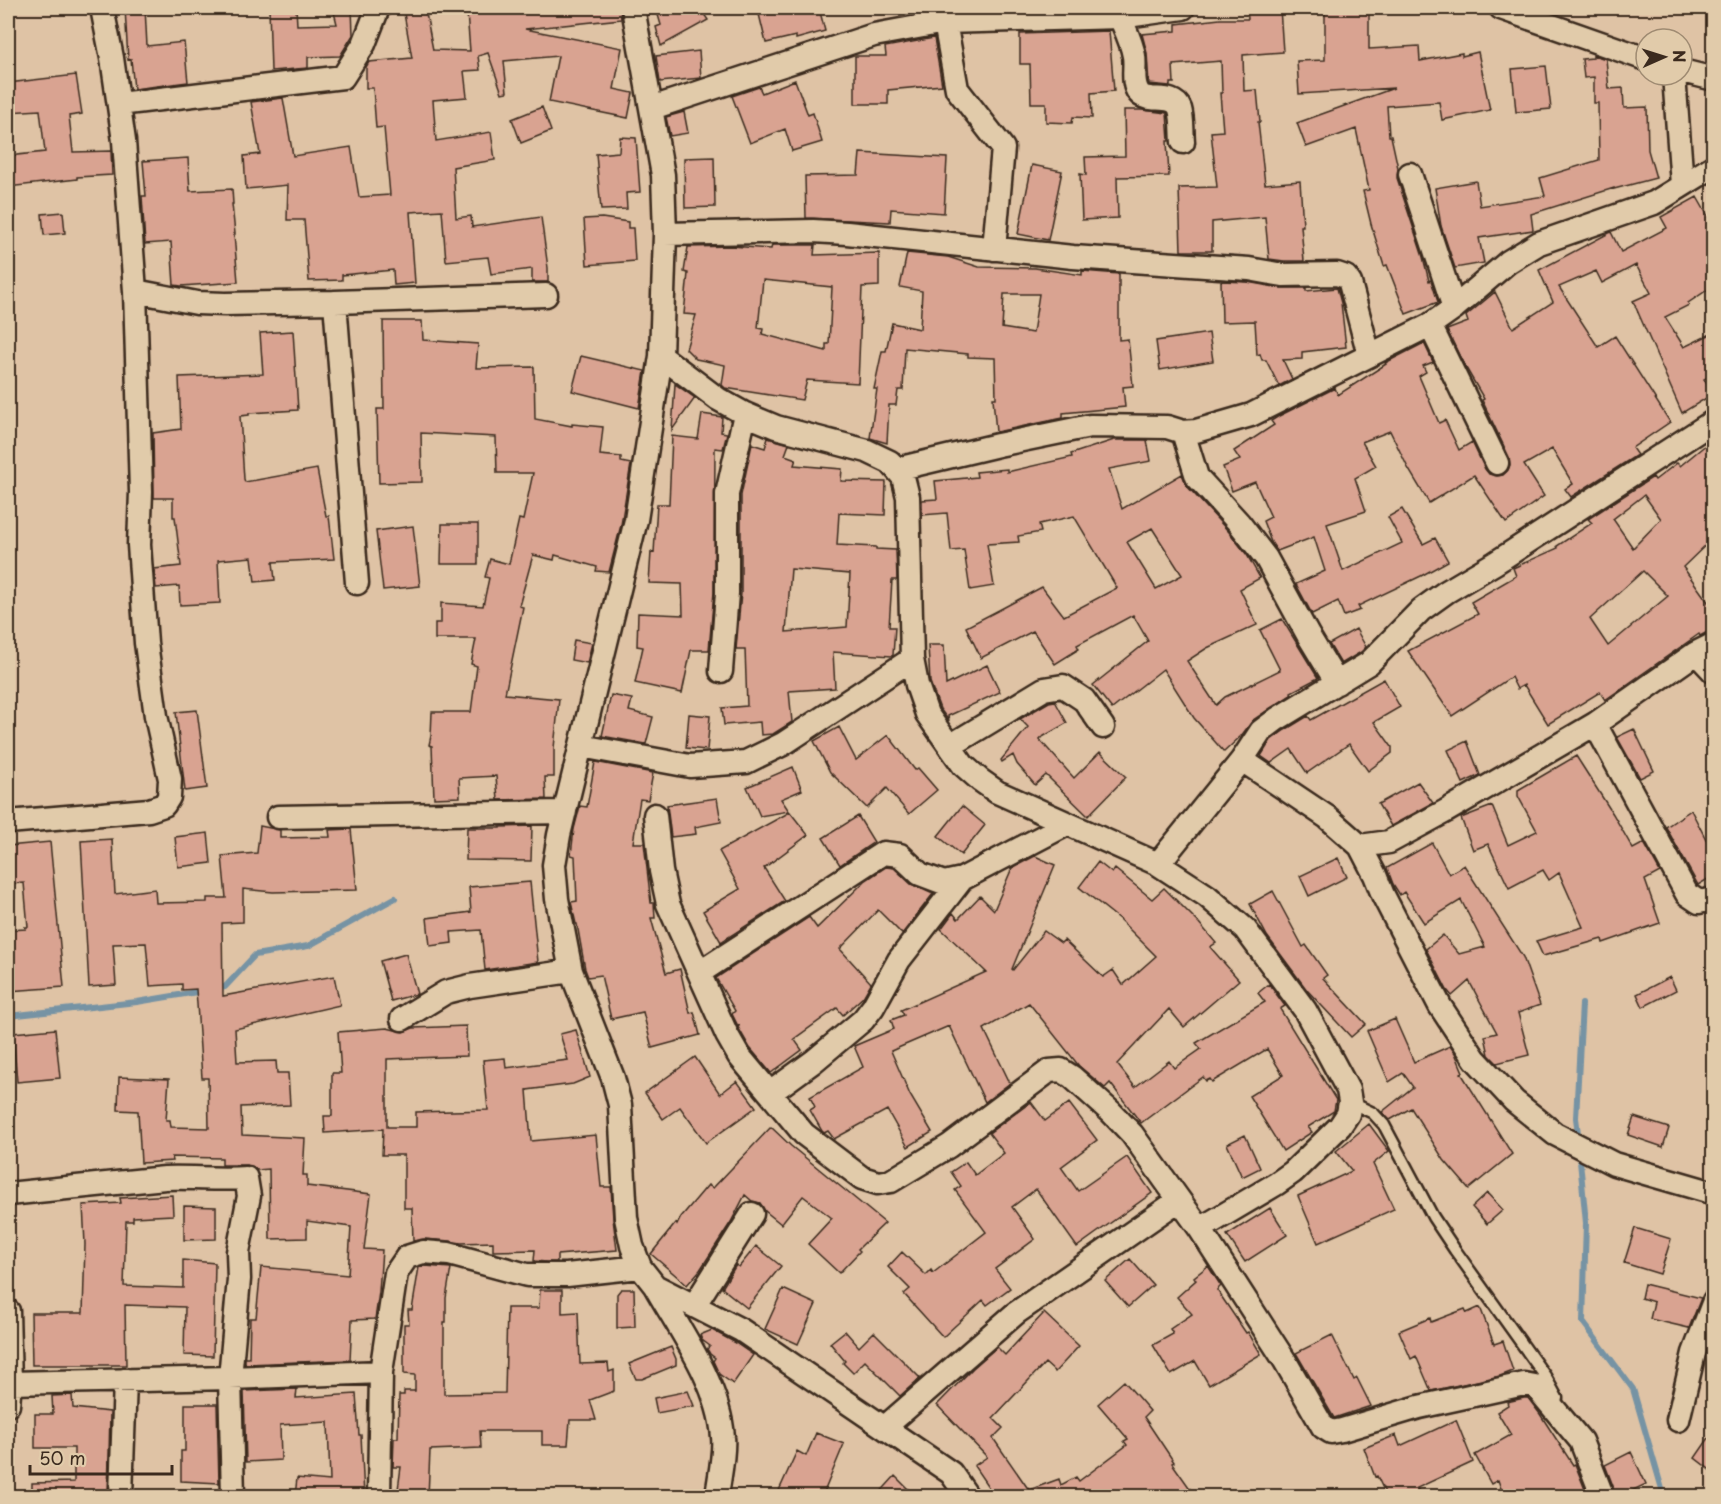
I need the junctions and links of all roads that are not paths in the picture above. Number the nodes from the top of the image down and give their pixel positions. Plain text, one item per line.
1 (102, 8) edge
2 (378, 8) edge
3 (633, 8) edge
4 (1183, 8) edge
5 (1501, 8) edge
6 (1120, 17) junction
7 (945, 22) junction
8 (1634, 55) edge
9 (1694, 74) edge
10 (1713, 79) edge
11 (1675, 87) edge
12 (119, 104) junction
13 (652, 108) junction
14 (1183, 142) dead end
15 (1713, 166) edge
16 (1410, 174) dead end
17 (1682, 185) junction
18 (665, 234) junction
19 (994, 249) junction
20 (135, 291) junction
21 (546, 295) dead end
22 (335, 302) junction
23 (1454, 308) junction
24 (1430, 325) junction
25 (661, 356) junction
26 (1370, 356) junction
27 (745, 414) junction
28 (1713, 421) edge
29 (1183, 432) junction
30 (1497, 463) dead end
31 (897, 470) junction
32 (357, 583) dead end
33 (1705, 649) edge
34 (912, 658) junction
35 (721, 671) dead end
36 (1713, 672) edge
37 (1337, 683) junction
38 (1595, 724) junction
39 (1103, 727) dead end
40 (582, 746) junction
41 (950, 746) junction
42 (1242, 760) junction
43 (565, 812) junction
44 (655, 816) dead end
45 (279, 817) dead end
46 (8, 822) edge
47 (1068, 824) junction
48 (1360, 846) junction
49 (1158, 864) junction
50 (962, 879) junction
51 (1713, 899) edge
52 (571, 971) junction
53 (699, 973) junction
54 (402, 1019) dead end
55 (770, 1093) junction
56 (1350, 1102) junction
57 (1713, 1193) edge
58 (8, 1194) edge
59 (1179, 1200) junction
60 (752, 1214) dead end
61 (1200, 1229) junction
62 (640, 1267) junction
63 (655, 1286) junction
64 (1713, 1301) edge
65 (694, 1306) junction
66 (8, 1311) edge
67 (381, 1372) junction
68 (230, 1378) junction
69 (125, 1380) junction
70 (9, 1394) edge
71 (1678, 1420) dead end
72 (1567, 1424) junction
73 (885, 1427) junction
74 (1600, 1490) dead end
75 (121, 1497) edge
76 (233, 1497) edge
77 (379, 1497) edge
78 (717, 1497) edge
79 (967, 1497) edge

1 - 12 street
2 - 12 street
3 - 13 street
4 - 6 street
5 - 8 street
6 - 7 street
6 - 14 street
7 - 13 street
7 - 19 street
9 - 10 street
11 - 17 street
12 - 20 street
13 - 18 street
15 - 17 street
16 - 23 street
17 - 23 street
18 - 19 street
18 - 25 street
19 - 26 street
20 - 22 street
20 - 46 street
21 - 22 street
22 - 32 street
23 - 24 street
24 - 26 street
24 - 30 street
25 - 27 street
25 - 40 street
26 - 29 street
27 - 31 street
27 - 35 street
28 - 37 street
29 - 31 street
29 - 37 street
31 - 34 street
33 - 36 street
33 - 38 street
34 - 40 street
34 - 41 street
37 - 42 street
38 - 48 street
38 - 51 street
39 - 41 street
40 - 43 street
41 - 47 street
42 - 48 street
42 - 49 street
43 - 45 street
43 - 52 street
44 - 53 street
47 - 49 street
47 - 50 street
48 - 57 street
49 - 56 street
50 - 53 street
50 - 55 street
52 - 54 street
52 - 62 street
53 - 55 street
55 - 59 street
56 - 61 street
56 - 72 lane
58 - 68 street
59 - 61 street
59 - 73 street
60 - 65 street
61 - 72 street
62 - 63 street
62 - 67 street
63 - 65 street
63 - 78 street
64 - 71 street
65 - 73 street
66 - 70 street
67 - 68 street
67 - 77 street
68 - 69 street
68 - 76 street
69 - 70 street
69 - 75 street
72 - 74 street
73 - 79 street

